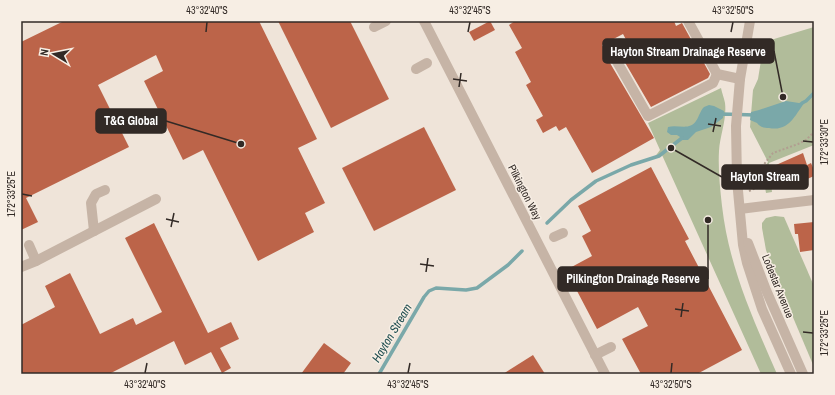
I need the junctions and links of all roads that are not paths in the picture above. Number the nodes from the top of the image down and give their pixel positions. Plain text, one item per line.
1 (386, 21) edge
2 (424, 21) edge
3 (688, 21) edge
4 (750, 21) edge
5 (374, 27) dead end
6 (620, 42) dead end
7 (427, 63) dead end
8 (416, 69) dead end
9 (717, 74) junction
10 (740, 79) junction
11 (105, 190) dead end
12 (156, 199) dead end
13 (814, 200) edge
14 (740, 209) junction
15 (742, 228) junction
16 (94, 231) junction
17 (29, 245) dead end
18 (36, 261) junction
19 (21, 268) edge
20 (611, 347) dead end
21 (595, 355) junction
22 (605, 374) edge
23 (791, 374) edge
24 (803, 374) edge

1 - 5 street
2 - 21 street, Pilkington Way
3 - 9 street
4 - 10 street, Lodestar Avenue
6 - 9 street
7 - 8 street
9 - 10 street
10 - 14 street, Lodestar Avenue
11 - 16 street
12 - 16 street
13 - 14 street
14 - 15 street, Lodestar Avenue
15 - 23 street, Lodestar Avenue
15 - 24 street, Lodestar Avenue
16 - 18 street
17 - 18 street
18 - 19 street
20 - 21 street
21 - 22 street, Pilkington Way

